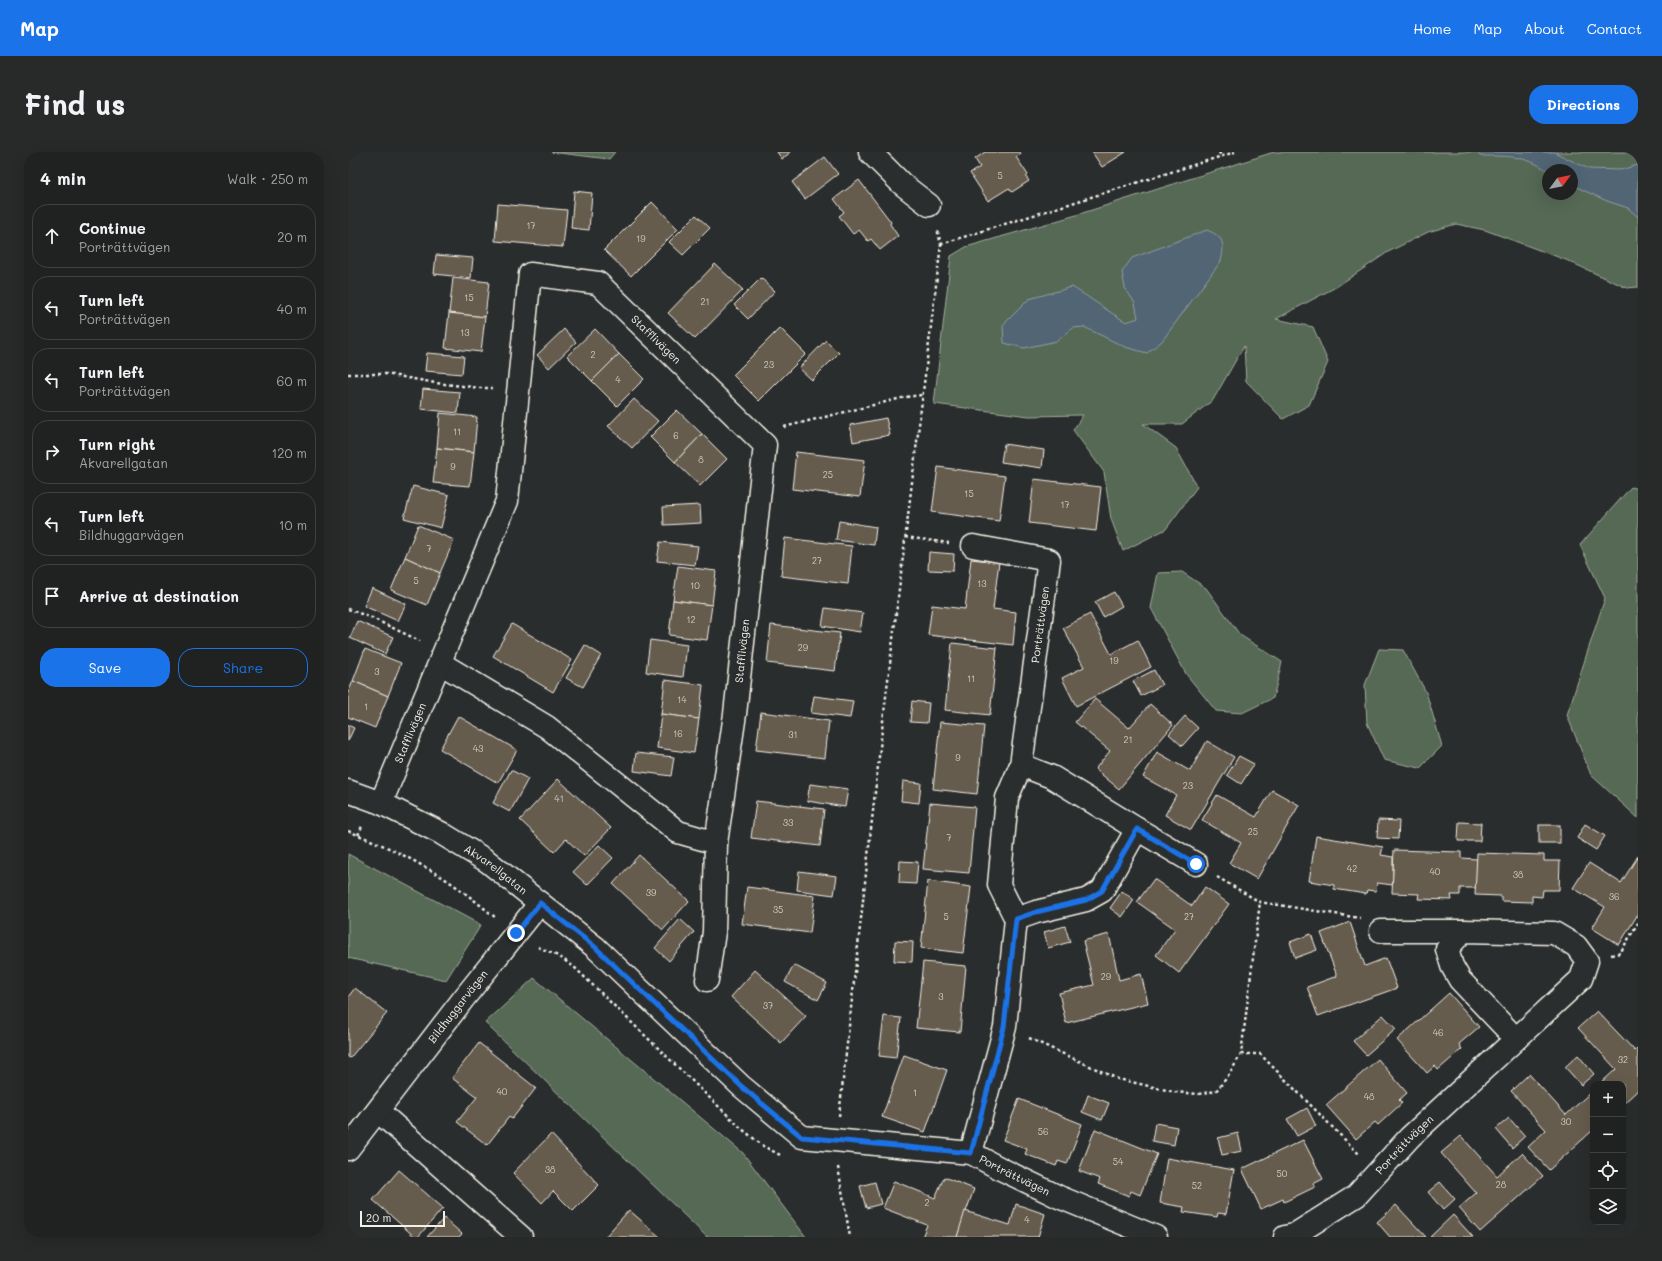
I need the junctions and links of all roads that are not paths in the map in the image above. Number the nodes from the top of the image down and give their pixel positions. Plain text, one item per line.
1 (870, 152) edge
2 (930, 205) dead end
3 (973, 546) road end
4 (442, 658) junction
5 (1021, 765) junction
6 (348, 791) edge
7 (381, 803) junction
8 (1137, 829) junction
9 (716, 843) junction
10 (1196, 864) road end
11 (540, 903) junction
12 (1016, 919) junction
13 (1381, 931) road end
14 (1463, 931) junction
15 (707, 980) dead end
16 (1516, 1039) junction
17 (378, 1110) junction
18 (348, 1149) edge
19 (971, 1153) junction
20 (1149, 1236) edge
21 (521, 1237) edge
22 (1285, 1237) edge

1 - 2 street
3 - 5 street, Porträttvägen
4 - 7 street, Stafflivägen
4 - 9 street
4 - 9 street, Stafflivägen
5 - 8 street
5 - 12 street, Porträttvägen
6 - 7 street, Akvarellgatan
7 - 11 street, Akvarellgatan
8 - 10 street
8 - 12 street
9 - 15 street, Stafflivägen
11 - 17 street, Bildhuggarvägen
11 - 19 street, Akvarellgatan
12 - 19 street, Porträttvägen
13 - 14 street
14 - 16 street
14 - 16 street, Porträttvägen
16 - 22 street, Porträttvägen
17 - 18 street, Bildhuggarvägen
17 - 21 street
19 - 20 street, Porträttvägen

